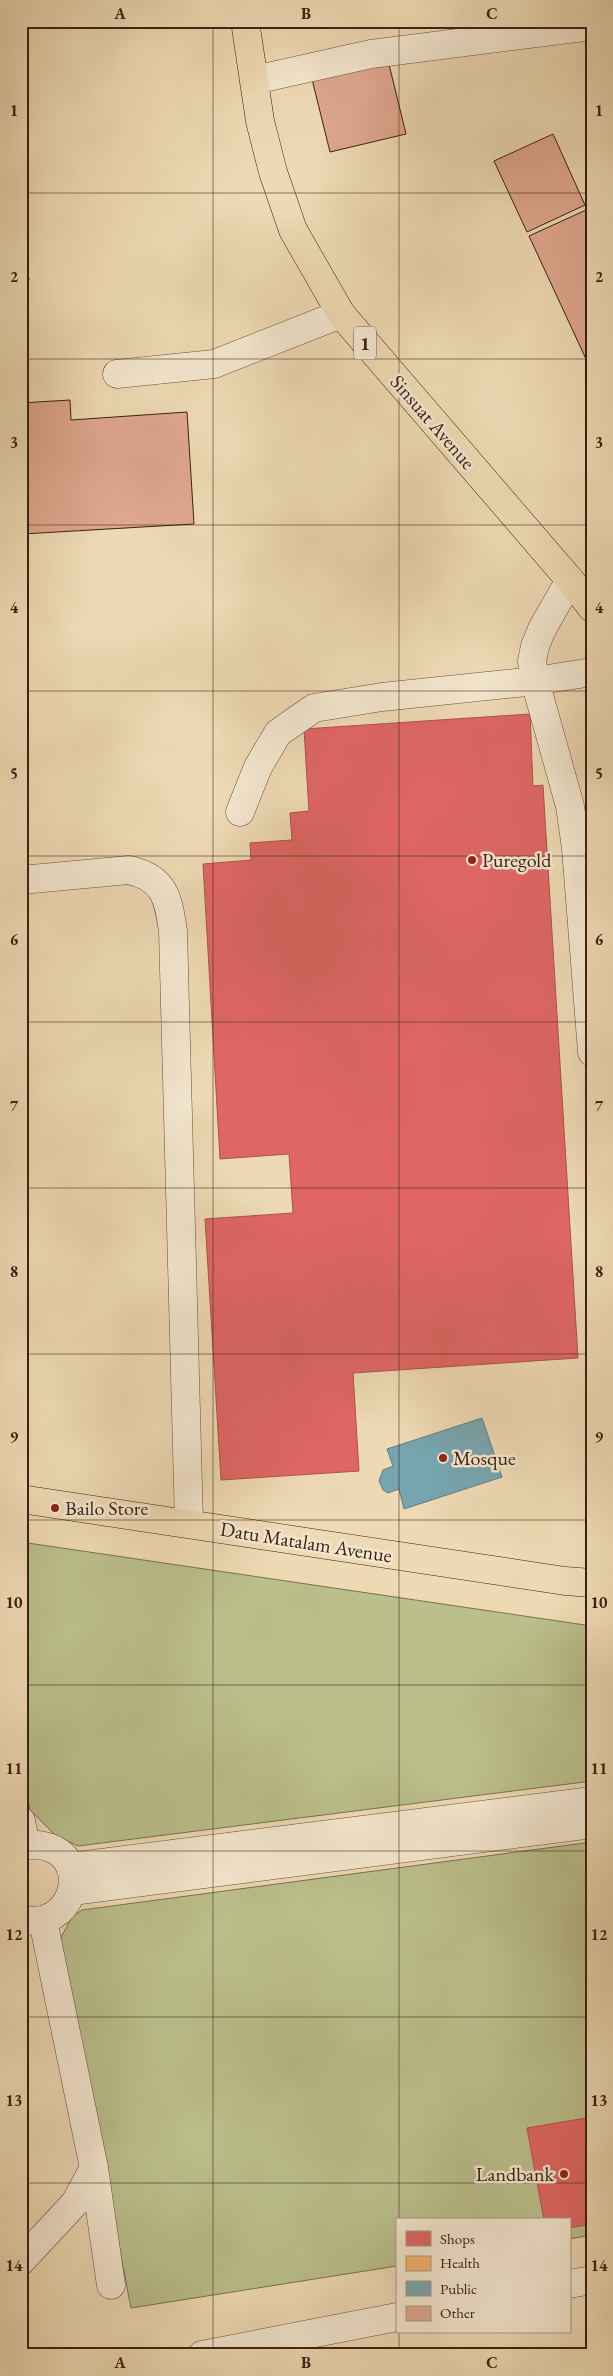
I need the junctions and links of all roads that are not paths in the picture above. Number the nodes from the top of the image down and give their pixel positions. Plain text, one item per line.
1 (245, 21) edge
2 (592, 26) edge
3 (254, 80) junction
4 (341, 314) junction
5 (117, 374) dead end
6 (570, 580) junction
7 (592, 608) edge
8 (592, 672) edge
9 (535, 681) junction
10 (240, 812) dead end
11 (21, 880) edge
12 (592, 1052) edge
13 (21, 1499) edge
14 (189, 1523) junction
15 (592, 1583) edge
16 (592, 1801) edge
17 (592, 1824) edge
18 (23, 1838) edge
19 (71, 1879) junction
20 (32, 1920) edge
21 (94, 2168) junction
22 (21, 2261) edge
23 (592, 2280) edge
24 (570, 2284) edge
25 (111, 2285) dead end
26 (396, 2317) edge
27 (202, 2355) edge

1 - 3 main road, Sinsuat Avenue / 1
2 - 3 street
3 - 4 main road, Sinsuat Avenue / 1
4 - 5 street
4 - 6 main road, Sinsuat Avenue / 1
6 - 7 main road, Sinsuat Avenue / 1
6 - 9 street
8 - 9 street
9 - 10 street
9 - 12 street
11 - 14 street
13 - 14 main road, Datu Matalam Avenue
14 - 15 main road, Datu Matalam Avenue
16 - 19 street
17 - 19 street
18 - 19 street
19 - 20 street
20 - 21 street
21 - 22 street
21 - 25 street
23 - 24 street
26 - 27 street

